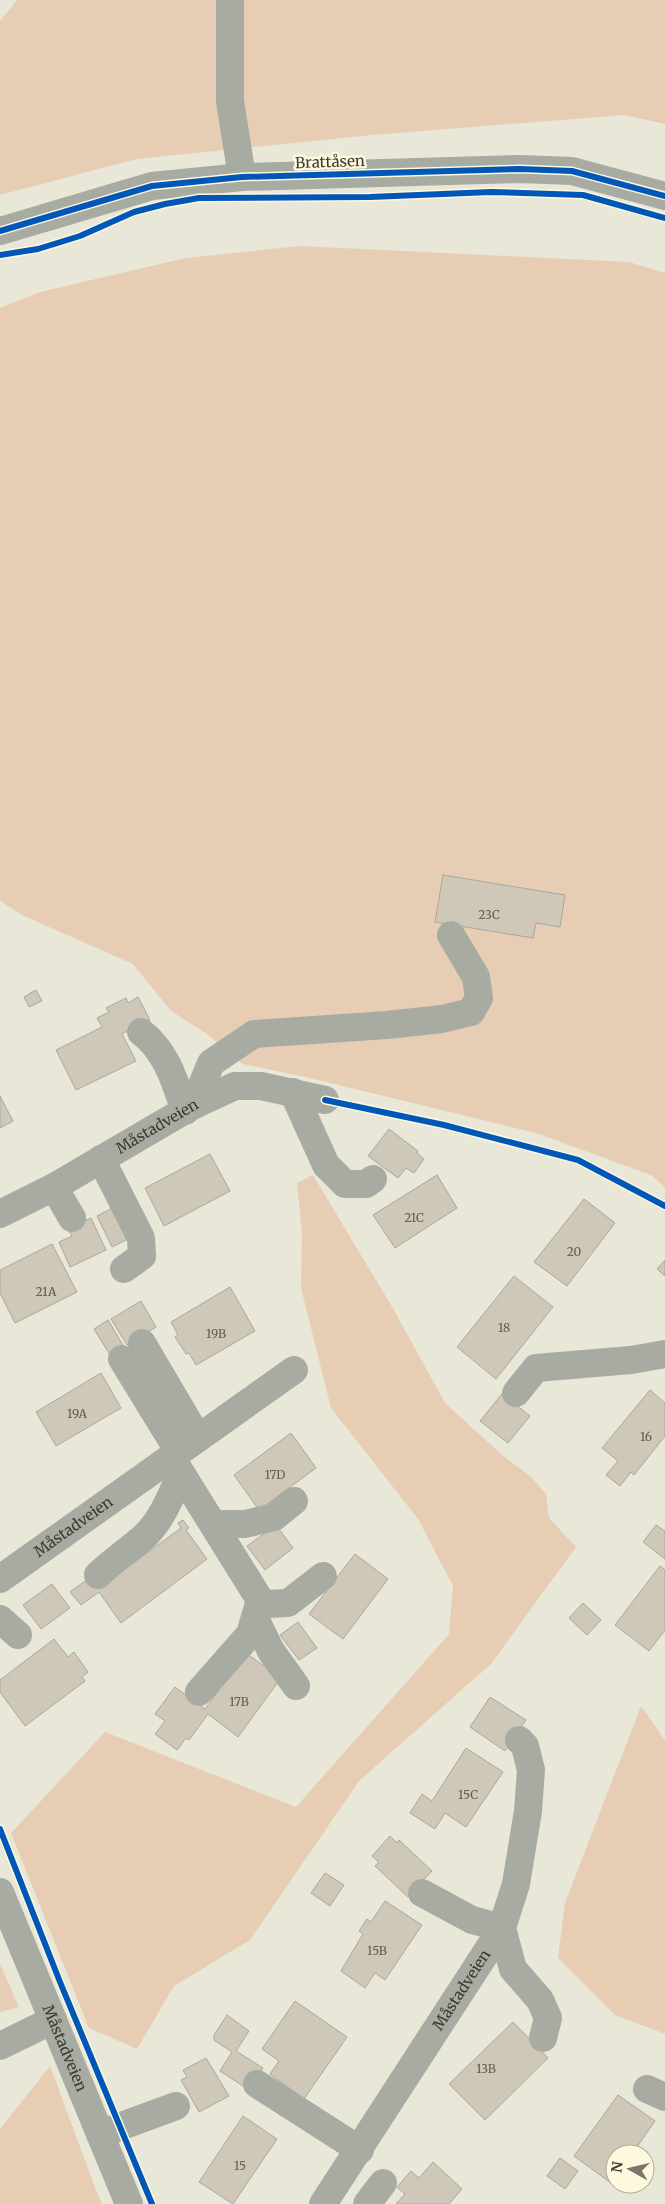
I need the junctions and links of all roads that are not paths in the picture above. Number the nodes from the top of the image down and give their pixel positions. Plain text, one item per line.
1 (230, 0) edge
2 (242, 177) junction
3 (665, 196) edge
4 (0, 231) edge
5 (451, 935) dead end
6 (142, 1032) dead end
7 (293, 1092) junction
8 (325, 1100) dead end
9 (190, 1108) junction
10 (101, 1160) junction
11 (373, 1179) dead end
12 (54, 1187) junction
13 (0, 1214) edge
14 (72, 1218) dead end
15 (124, 1269) dead end
16 (132, 1351) dead end
17 (665, 1354) edge
18 (294, 1370) dead end
19 (516, 1393) dead end
20 (182, 1455) junction
21 (294, 1501) dead end
22 (213, 1524) junction
23 (98, 1575) dead end
24 (322, 1576) dead end
25 (0, 1579) edge
26 (258, 1609) junction
27 (296, 1686) dead end
28 (199, 1692) dead end
29 (518, 1740) dead end
30 (0, 1892) edge
31 (422, 1893) dead end
32 (502, 1928) junction
33 (53, 2020) junction
34 (543, 2038) dead end
35 (0, 2046) edge
36 (257, 2084) dead end
37 (176, 2106) dead end
38 (100, 2134) junction
39 (360, 2150) junction
40 (325, 2203) edge
41 (130, 2204) edge

1 - 2 street
2 - 3 street, Brattåsen
2 - 4 street, Brattåsen
5 - 9 street
6 - 9 street
7 - 8 street, Måstadveien
7 - 9 street, Måstadveien
7 - 11 street
9 - 10 street, Måstadveien
10 - 12 street, Måstadveien
10 - 15 street
12 - 13 street, Måstadveien
12 - 14 street
16 - 20 street
17 - 19 street
18 - 20 street, Måstadveien
20 - 22 street
20 - 23 street
20 - 25 street, Måstadveien
21 - 22 street
22 - 26 street
24 - 26 street
26 - 27 street
26 - 28 street
29 - 32 street, Måstadveien
30 - 33 street, Måstadveien
31 - 32 street
32 - 34 street
32 - 39 street, Måstadveien
33 - 35 street
33 - 38 street, Måstadveien
36 - 39 street
37 - 38 street
38 - 41 street, Måstadveien
39 - 40 street, Måstadveien

